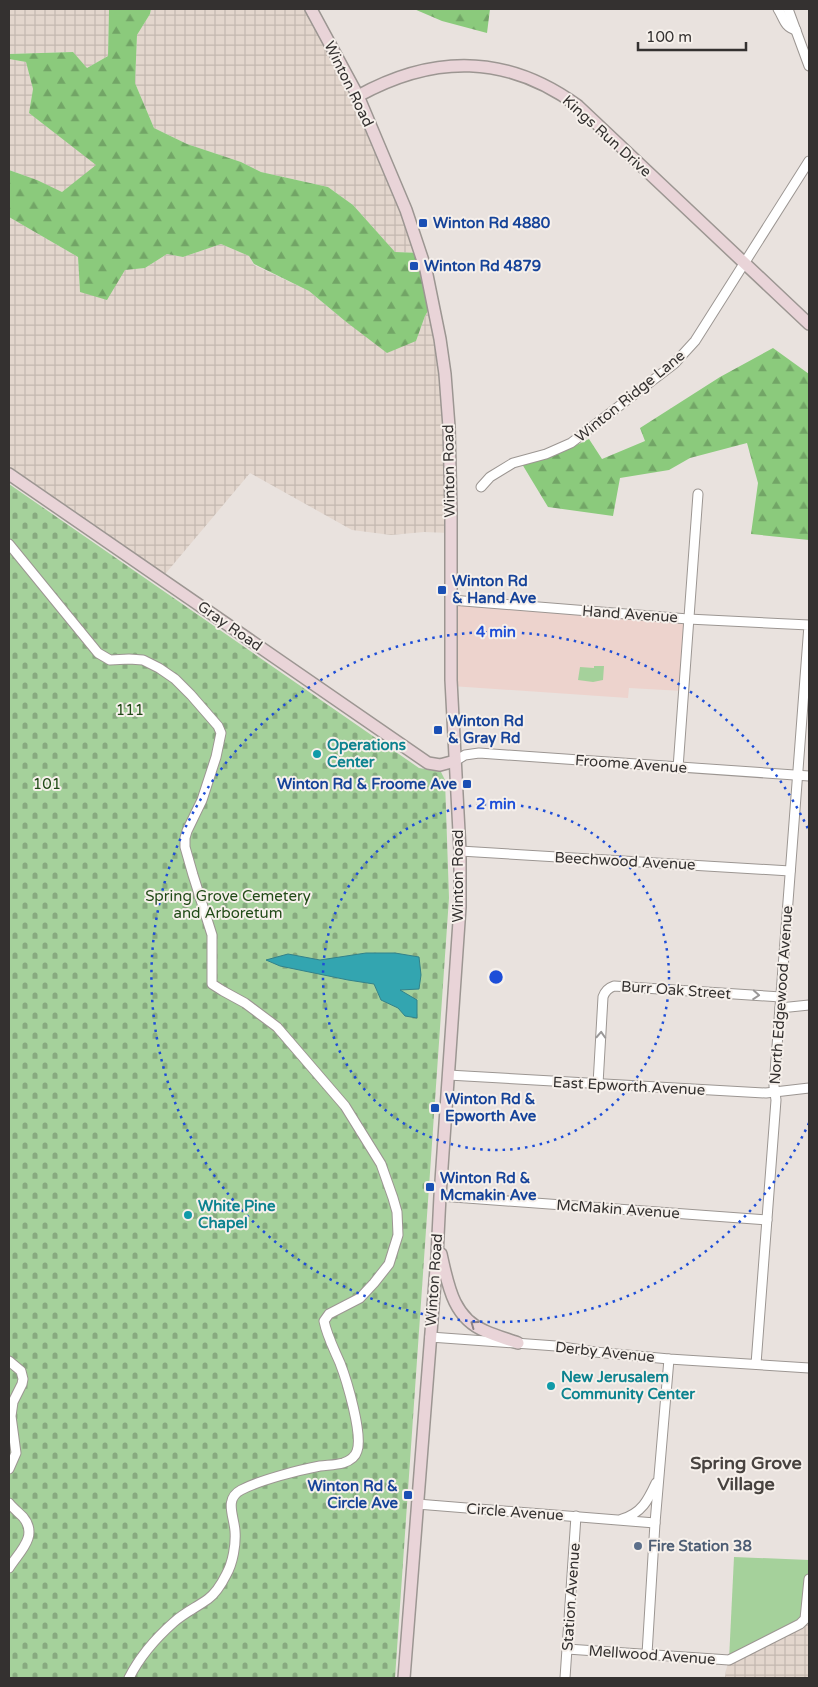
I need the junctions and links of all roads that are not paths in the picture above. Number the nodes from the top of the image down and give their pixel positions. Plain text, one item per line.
1 (311, 9) edge
2 (778, 9) edge
3 (788, 9) edge
4 (796, 30) junction
5 (809, 66) edge
6 (358, 96) junction
7 (809, 161) edge
8 (745, 264) junction
9 (809, 324) edge
10 (9, 474) edge
11 (481, 487) dead end
12 (698, 494) dead end
13 (9, 544) edge
14 (451, 600) junction
15 (688, 619) junction
16 (809, 625) edge
17 (455, 761) junction
18 (678, 768) junction
19 (798, 775) junction
20 (809, 776) edge
21 (460, 851) junction
22 (790, 871) junction
23 (781, 997) junction
24 (809, 1005) edge
25 (780, 1008) junction
26 (448, 1075) junction
27 (598, 1084) junction
28 (809, 1088) edge
29 (775, 1093) junction
30 (440, 1196) junction
31 (766, 1220) junction
32 (438, 1241) junction
33 (430, 1337) junction
34 (518, 1343) junction
35 (669, 1358) junction
36 (9, 1361) edge
37 (756, 1364) junction
38 (809, 1368) edge
39 (9, 1469) edge
40 (659, 1476) junction
41 (9, 1503) edge
42 (417, 1504) junction
43 (576, 1516) junction
44 (613, 1520) junction
45 (655, 1523) junction
46 (9, 1568) edge
47 (809, 1579) edge
48 (567, 1649) junction
49 (647, 1654) junction
50 (129, 1678) edge
51 (404, 1678) edge
52 (565, 1678) edge

1 - 6 main road, Winton Road
2 - 4 street
3 - 4 street
4 - 5 street
6 - 8 main road, Kings Run Drive
6 - 14 main road, Winton Road
7 - 8 street, Winton Ridge Lane
8 - 9 main road, Kings Run Drive
8 - 11 street, Winton Ridge Lane
10 - 17 main road, Gray Road
12 - 15 street
13 - 50 street
14 - 15 street, Hand Avenue
14 - 17 main road, Winton Road
15 - 16 street, Hand Avenue
15 - 18 street
16 - 19 street, North Edgewood Avenue
17 - 18 street, Froome Avenue
17 - 21 main road, Winton Road
18 - 19 street, Froome Avenue
19 - 20 street, Froome Avenue
19 - 22 street, North Edgewood Avenue
21 - 22 street, Beechwood Avenue
21 - 26 main road, Winton Road
22 - 23 street, North Edgewood Avenue
23 - 25 street, North Edgewood Avenue
27 -> 23 street, Burr Oak Street
24 - 25 street
25 - 29 street, North Edgewood Avenue
26 - 27 street, East Epworth Avenue
26 - 30 main road, Winton Road
27 - 29 street, East Epworth Avenue
28 - 29 street, East Epworth Avenue
29 - 31 street, North Edgewood Avenue
30 - 31 street, McMakin Avenue
30 - 32 main road, Winton Road
31 - 37 street, North Edgewood Avenue
32 - 33 main road, Winton Road
34 -> 32 main road
33 - 34 street, Derby Avenue
33 - 42 main road, Winton Road
34 - 35 street, Derby Avenue
35 - 37 street, Derby Avenue
35 - 40 street, Circle Avenue
36 - 39 street
37 - 38 street, Derby Avenue
40 - 44 street, Circle Avenue
40 - 45 street, Circle Avenue
41 - 46 street
42 - 43 street, Circle Avenue
42 - 51 main road, Winton Road
43 - 44 street, Circle Avenue
43 - 48 street, Station Avenue
44 - 45 street, Circle Avenue
45 - 49 street
47 - 49 street, Mellwood Avenue
48 - 49 street, Mellwood Avenue
48 - 52 street, Station Avenue

